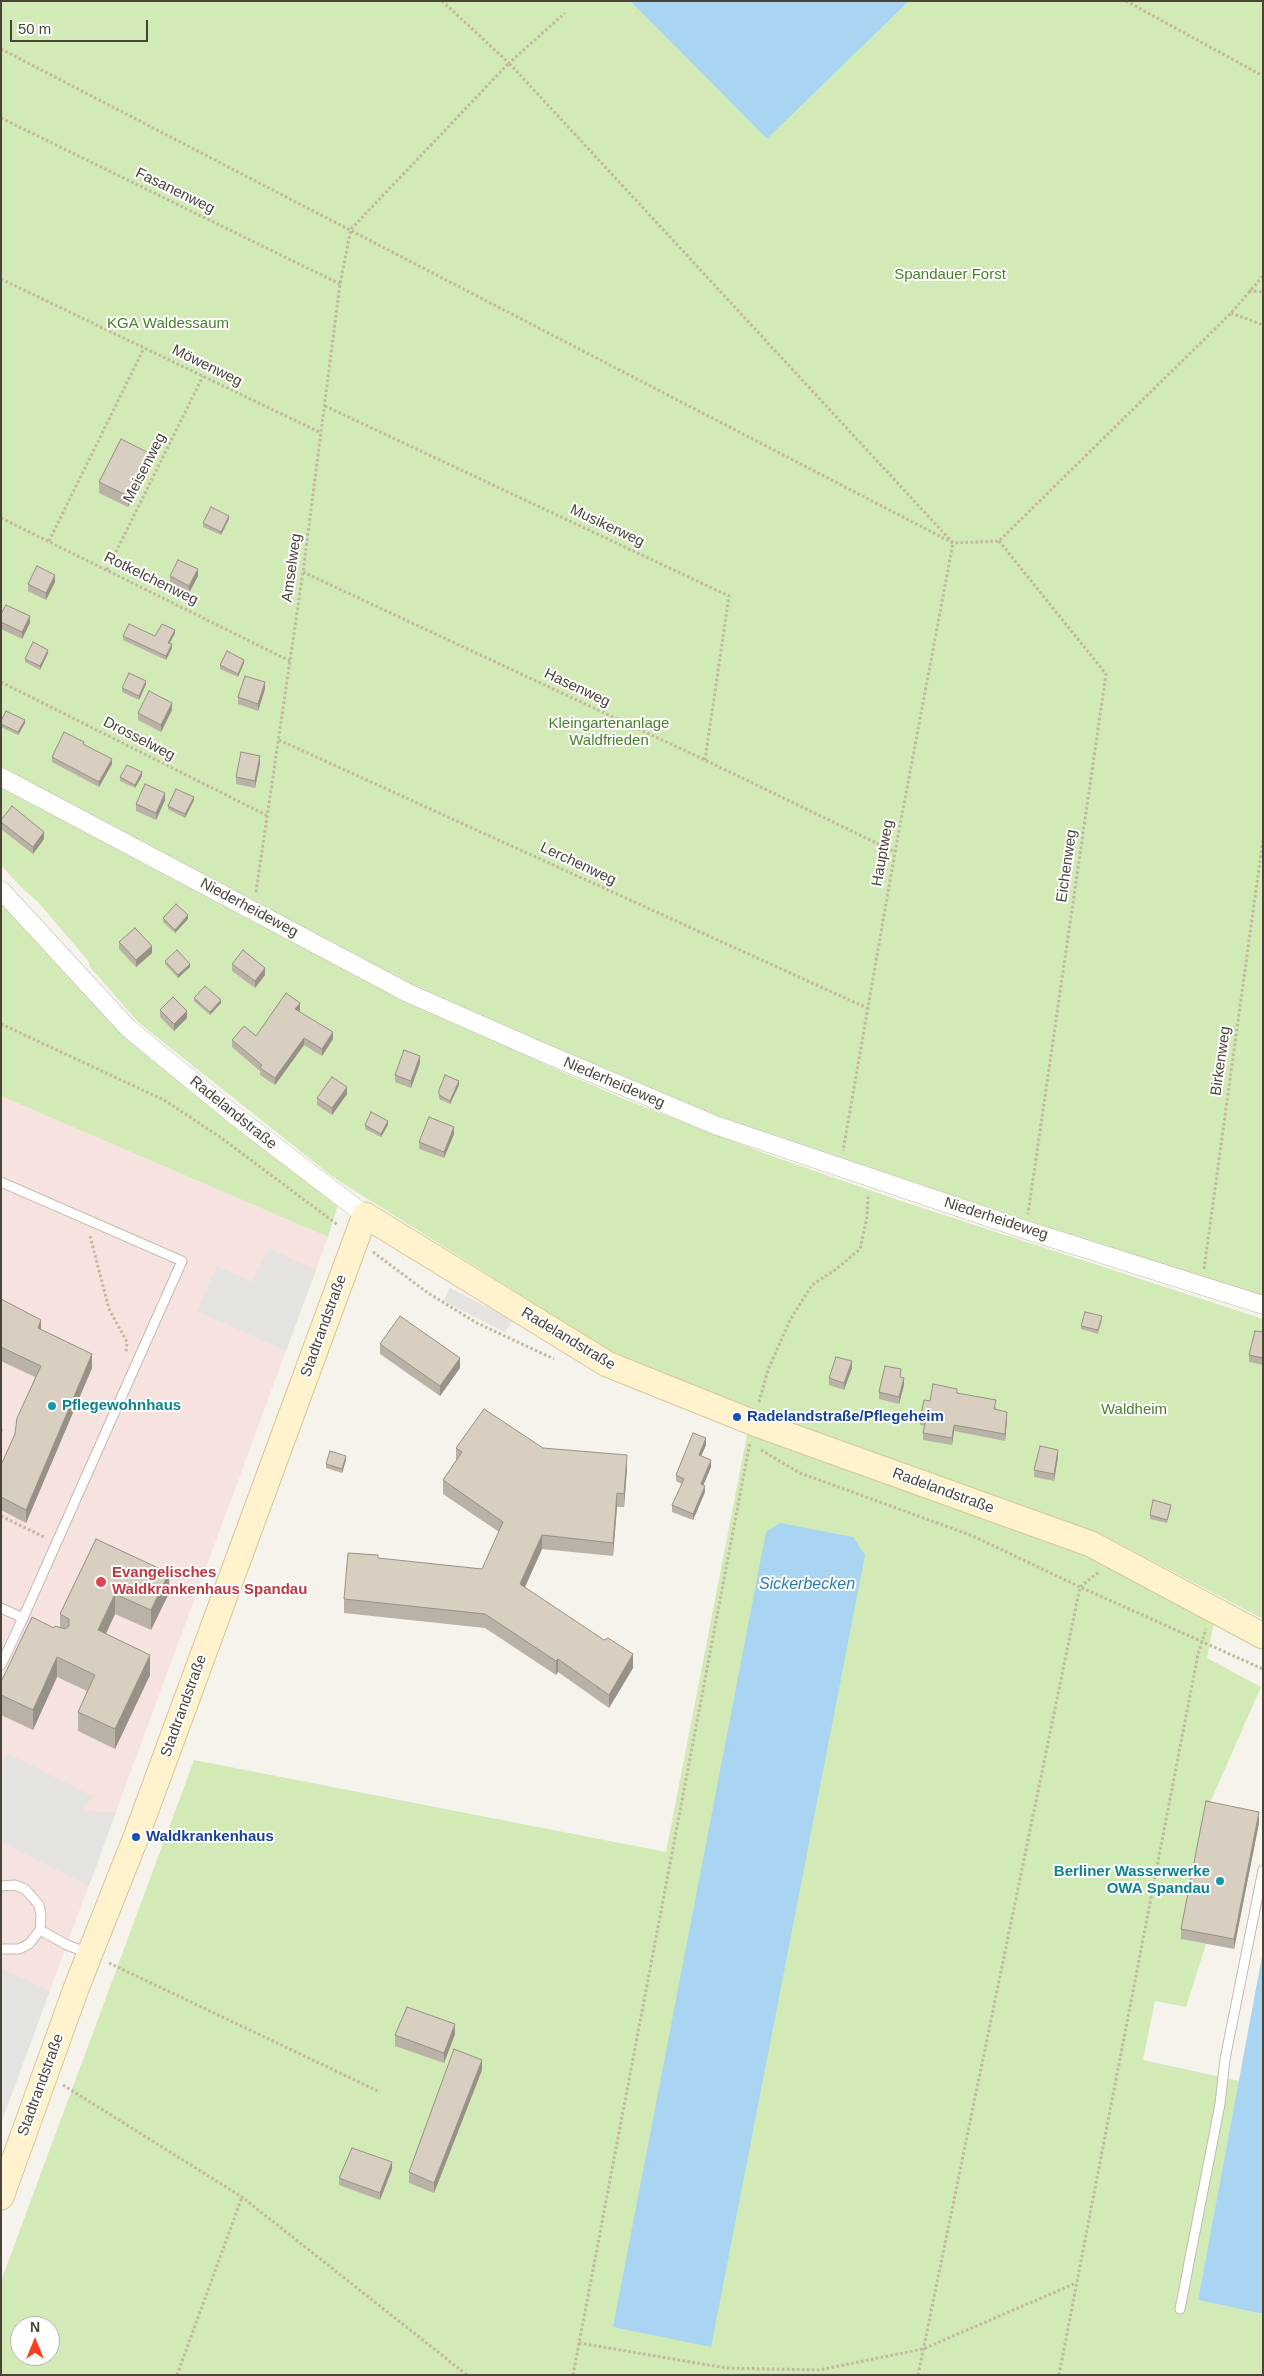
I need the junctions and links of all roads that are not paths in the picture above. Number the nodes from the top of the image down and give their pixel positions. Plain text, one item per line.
1 (1, 777) edge
2 (1, 890) edge
3 (1, 1182) edge
4 (365, 1215) junction
5 (1263, 1306) edge
6 (1, 1608) edge
7 (24, 1622) junction
8 (1263, 1636) edge
9 (1, 1665) edge
10 (1263, 1870) edge
11 (1, 1886) edge
12 (40, 1930) junction
13 (1, 1950) edge
14 (90, 1954) junction
15 (1, 2197) edge
16 (1180, 2309) dead end

1 - 5 street, Niederheideweg
2 - 4 street, Radelandstraße
3 - 7 lane
4 - 8 street, Radelandstraße
4 - 14 street, Stadtrandstraße
6 - 7 lane
7 - 9 lane
10 - 16 lane
11 - 12 lane
12 - 13 lane
12 - 14 lane
14 - 15 street, Stadtrandstraße

